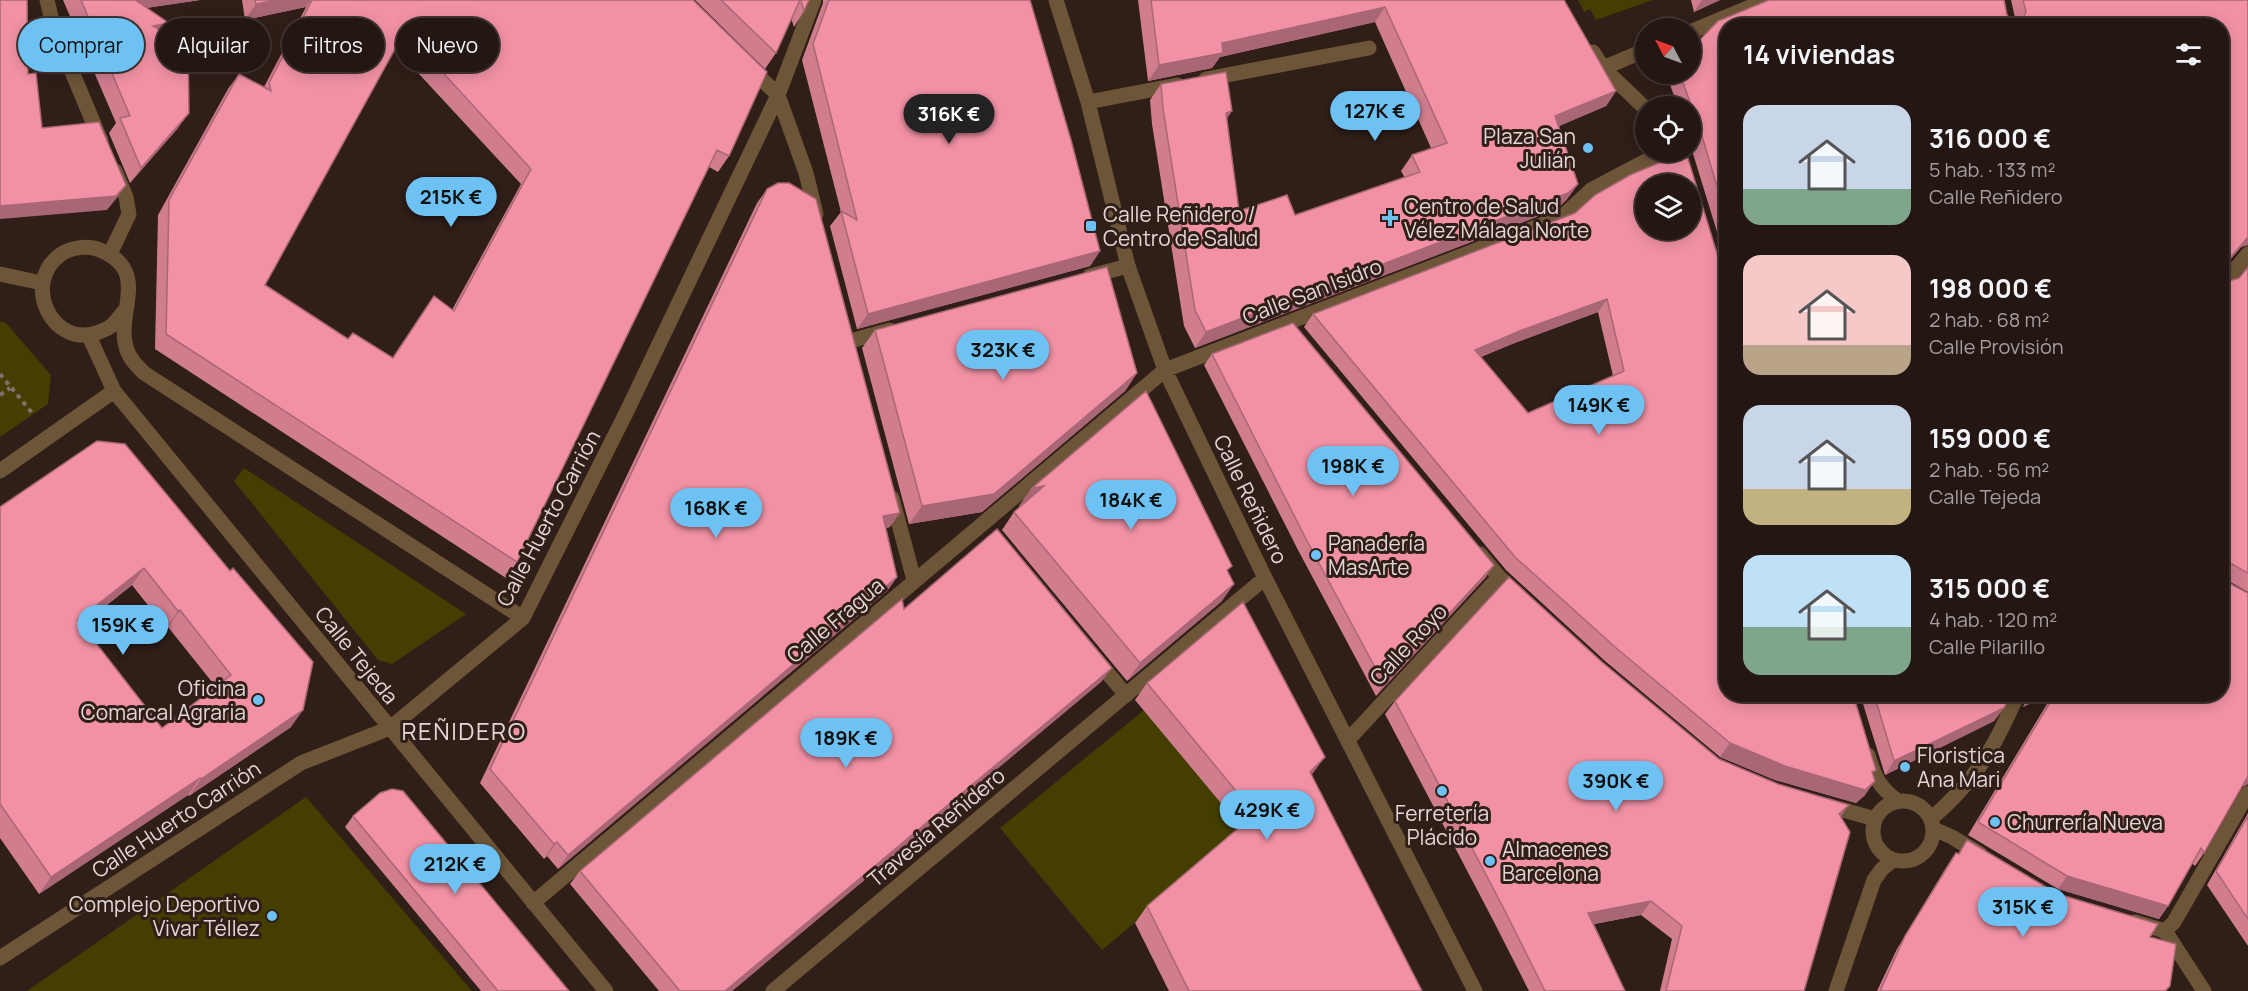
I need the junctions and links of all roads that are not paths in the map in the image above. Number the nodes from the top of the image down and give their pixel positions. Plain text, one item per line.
1 (47, 0) edge
2 (814, 0) edge
3 (1056, 0) edge
4 (1767, 0) edge
5 (1724, 18) edge
6 (1719, 20) edge
7 (1701, 27) edge
8 (1586, 39) edge
9 (1369, 48) dead end
10 (1635, 55) edge
11 (738, 56) edge
12 (1603, 68) junction
13 (778, 95) junction
14 (1635, 99) edge
15 (1088, 102) junction
16 (1644, 162) edge
17 (820, 229) edge
18 (110, 254) junction
19 (2248, 254) edge
20 (1128, 266) junction
21 (0, 274) edge
22 (2229, 277) edge
23 (1070, 282) edge
24 (42, 283) junction
25 (126, 309) junction
26 (908, 325) edge
27 (89, 336) junction
28 (850, 341) edge
29 (1165, 370) junction
30 (114, 391) junction
31 (0, 471) edge
32 (890, 489) edge
33 (1469, 541) edge
34 (1499, 577) junction
35 (1265, 578) junction
36 (914, 580) junction
37 (1532, 608) edge
38 (524, 618) junction
39 (1088, 650) edge
40 (1126, 695) junction
41 (2014, 702) edge
42 (390, 728) junction
43 (1863, 736) edge
44 (1348, 740) junction
45 (2248, 793) edge
46 (1807, 799) edge
47 (1898, 801) junction
48 (1875, 819) junction
49 (1933, 824) junction
50 (1893, 860) junction
51 (1993, 862) edge
52 (533, 903) junction
53 (2121, 918) edge
54 (2165, 931) junction
55 (0, 958) edge
56 (606, 991) edge
57 (773, 991) edge
58 (1475, 991) edge
59 (1836, 991) edge
60 (2204, 991) edge

1 - 18 street
2 - 13 street, Calle Huerto Carrión
3 - 15 street, Calle Reñidero
4 - 5 street
6 - 7 street
8 - 12 street
9 - 15 street
10 - 12 street
11 - 13 street
12 - 14 street
13 - 17 street
13 - 38 street, Calle Huerto Carrión
15 - 20 street, Calle Reñidero
16 - 29 street, Calle San Isidro
18 - 24 street
18 - 25 street
19 - 22 street
20 - 23 street
20 - 29 street, Calle Reñidero
21 - 24 street
24 - 27 street
25 - 27 street
25 - 38 street
26 - 28 street
27 - 30 street, Calle Tejeda
29 - 35 street, Calle Reñidero
29 - 36 street, Calle Fragua
30 - 31 street
30 - 42 street, Calle Tejeda
32 - 36 street
33 - 34 street
34 - 37 street
34 - 44 street, Calle Royo
35 - 40 street, Travesía Reñidero
35 - 44 street, Calle Reñidero
36 - 52 street, Calle Fragua
38 - 42 street, Calle Huerto Carrión
39 - 40 street
40 - 57 street, Travesía Reñidero
41 - 49 street
42 - 52 street, Calle Tejeda
42 - 55 street, Calle Huerto Carrión
43 - 47 street
44 - 58 street, Calle Reñidero
45 - 54 street
46 - 48 street
47 - 48 street
47 - 49 street
48 - 50 street
49 - 50 street
49 - 51 street
50 - 59 street
52 - 56 street, Calle Tejeda
53 - 54 street
54 - 60 street

